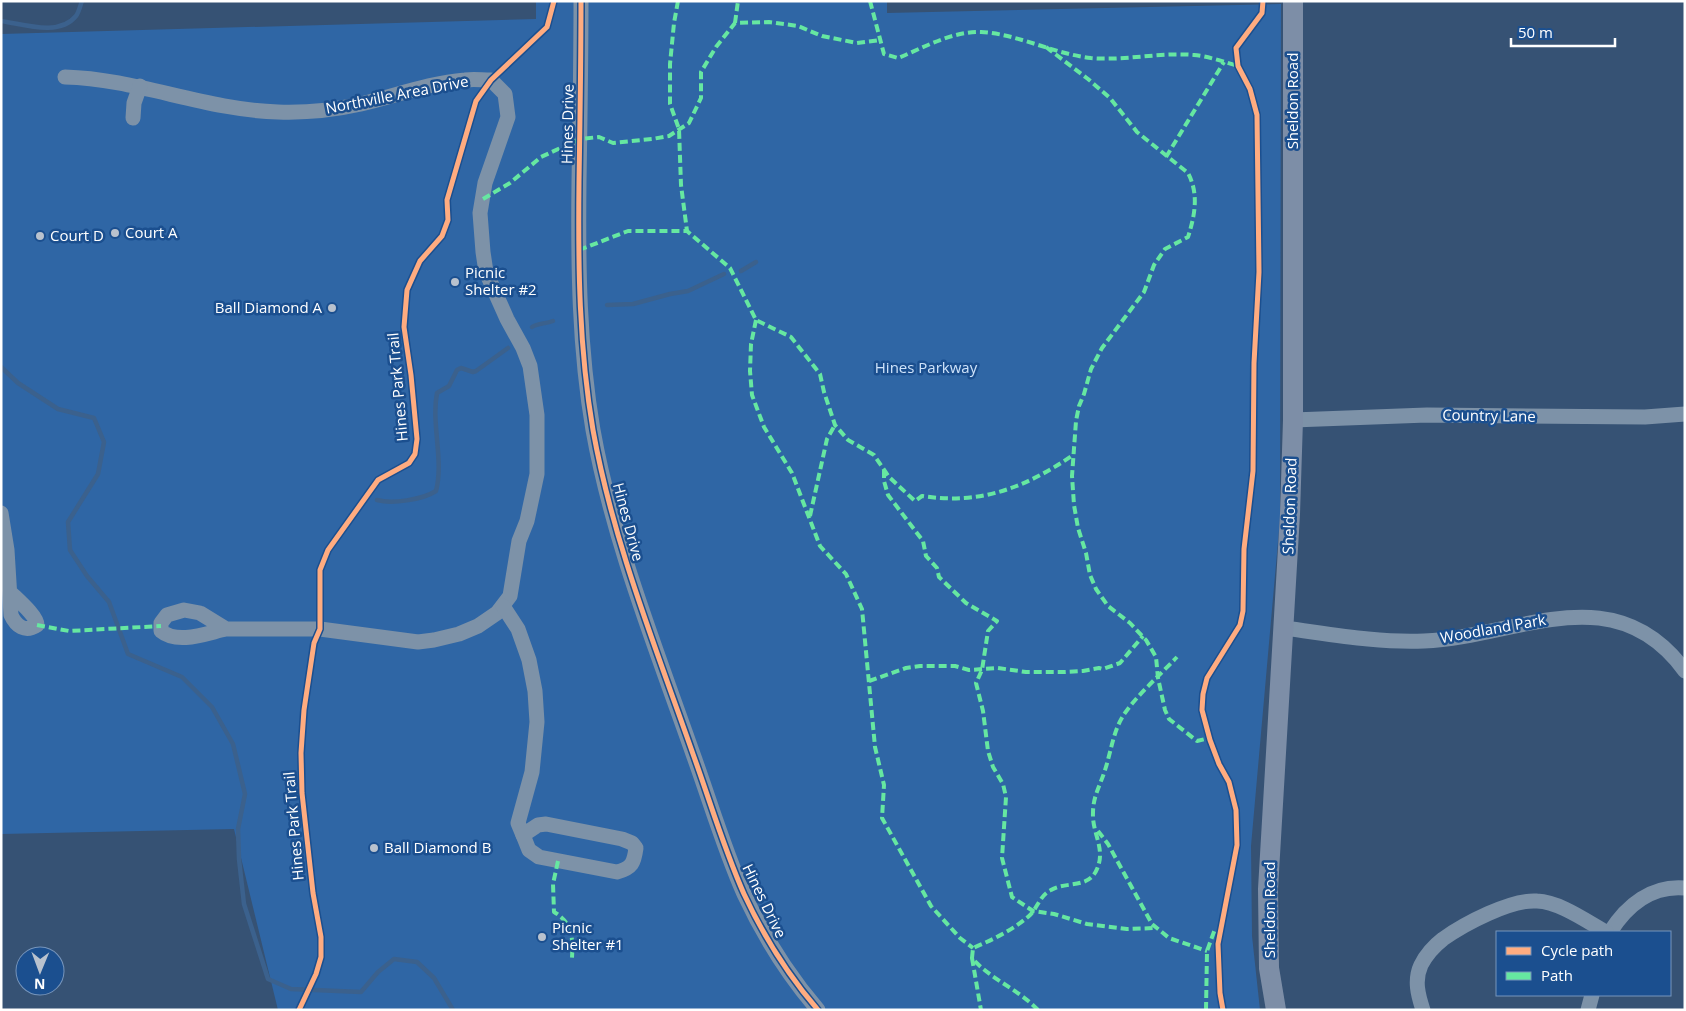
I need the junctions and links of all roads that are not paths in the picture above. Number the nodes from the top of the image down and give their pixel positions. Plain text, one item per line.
1 (582, 1) edge
2 (1293, 1) edge
3 (65, 77) dead end
4 (140, 86) junction
5 (133, 118) dead end
6 (1685, 414) edge
7 (1293, 420) junction
8 (1, 513) edge
9 (10, 592) dead end
10 (502, 606) junction
11 (226, 628) dead end
12 (1284, 628) junction
13 (1685, 671) edge
14 (523, 835) junction
15 (1685, 888) edge
16 (1604, 931) edge
17 (1611, 931) edge
18 (1592, 996) edge
19 (818, 1010) edge
20 (1276, 1010) edge
21 (1423, 1010) edge
22 (1588, 1010) edge

1 - 19 street, Hines Drive
2 - 7 main road, Sheldon Road
3 - 4 street, Northville Area Drive
4 - 5 street
4 - 10 street, Northville Area Drive
6 - 7 street, Country Lane
7 - 12 main road, Sheldon Road
8 - 9 street
10 - 11 street, Northville Area Drive
10 - 14 street
12 - 13 street, Woodland Park
12 - 20 main road, Sheldon Road
14 - 14 street
15 - 17 street
16 - 21 street
18 - 22 street

